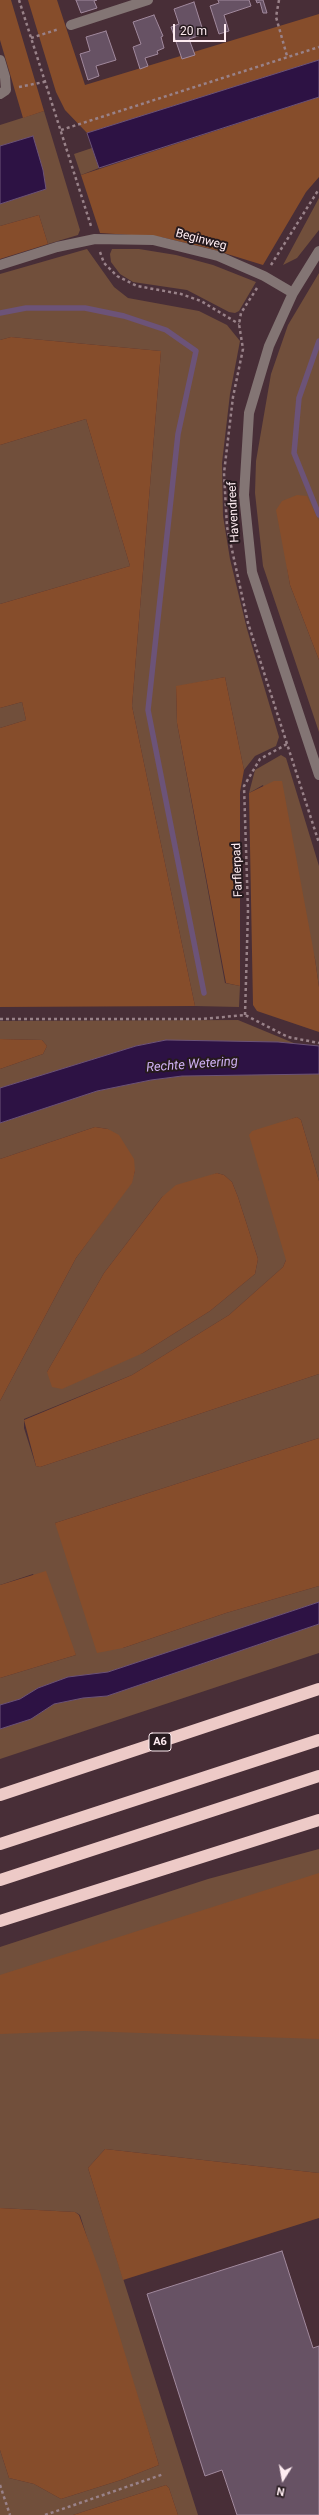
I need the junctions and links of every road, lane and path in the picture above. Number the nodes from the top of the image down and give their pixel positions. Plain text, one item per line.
1 (19, 0) edge
2 (148, 0) edge
3 (279, 0) edge
4 (134, 2) edge
5 (70, 25) joint
6 (31, 38) junction
7 (319, 47) edge
8 (287, 56) junction
9 (0, 60) edge
10 (44, 82) junction
11 (3, 92) edge
12 (61, 130) junction
13 (95, 239) junction
14 (319, 251) edge
15 (0, 265) edge
16 (293, 293) junction
17 (239, 324) dead end
18 (287, 744) dead end
19 (319, 775) edge
20 (245, 1016) junction
21 (0, 1018) edge
22 (319, 1043) edge
23 (319, 1689) edge
24 (319, 1740) edge
25 (319, 1776) edge
26 (0, 1794) edge
27 (319, 1820) edge
28 (0, 1844) edge
29 (0, 1880) edge
30 (0, 1921) edge
31 (164, 2474) dead end
32 (0, 2485) edge
33 (10, 2515) edge
34 (45, 2515) edge

1 - 6 path
2 - 4 street
3 - 8 path
4 - 5 street
5 - 6 path
6 - 10 path
7 - 8 path
8 - 12 path
9 - 11 street
10 - 11 path
10 - 12 path
12 - 13 path
13 - 15 street, Beginweg
13 - 16 street, Beginweg
13 - 17 path
14 - 16 street, Havendreef
16 - 19 street, Havendreef
18 - 20 path, Farflerpad
20 - 21 path
20 - 22 path
23 - 26 highway, A6
24 - 28 highway
25 - 29 highway
27 - 30 highway
31 - 34 path
32 - 33 path

